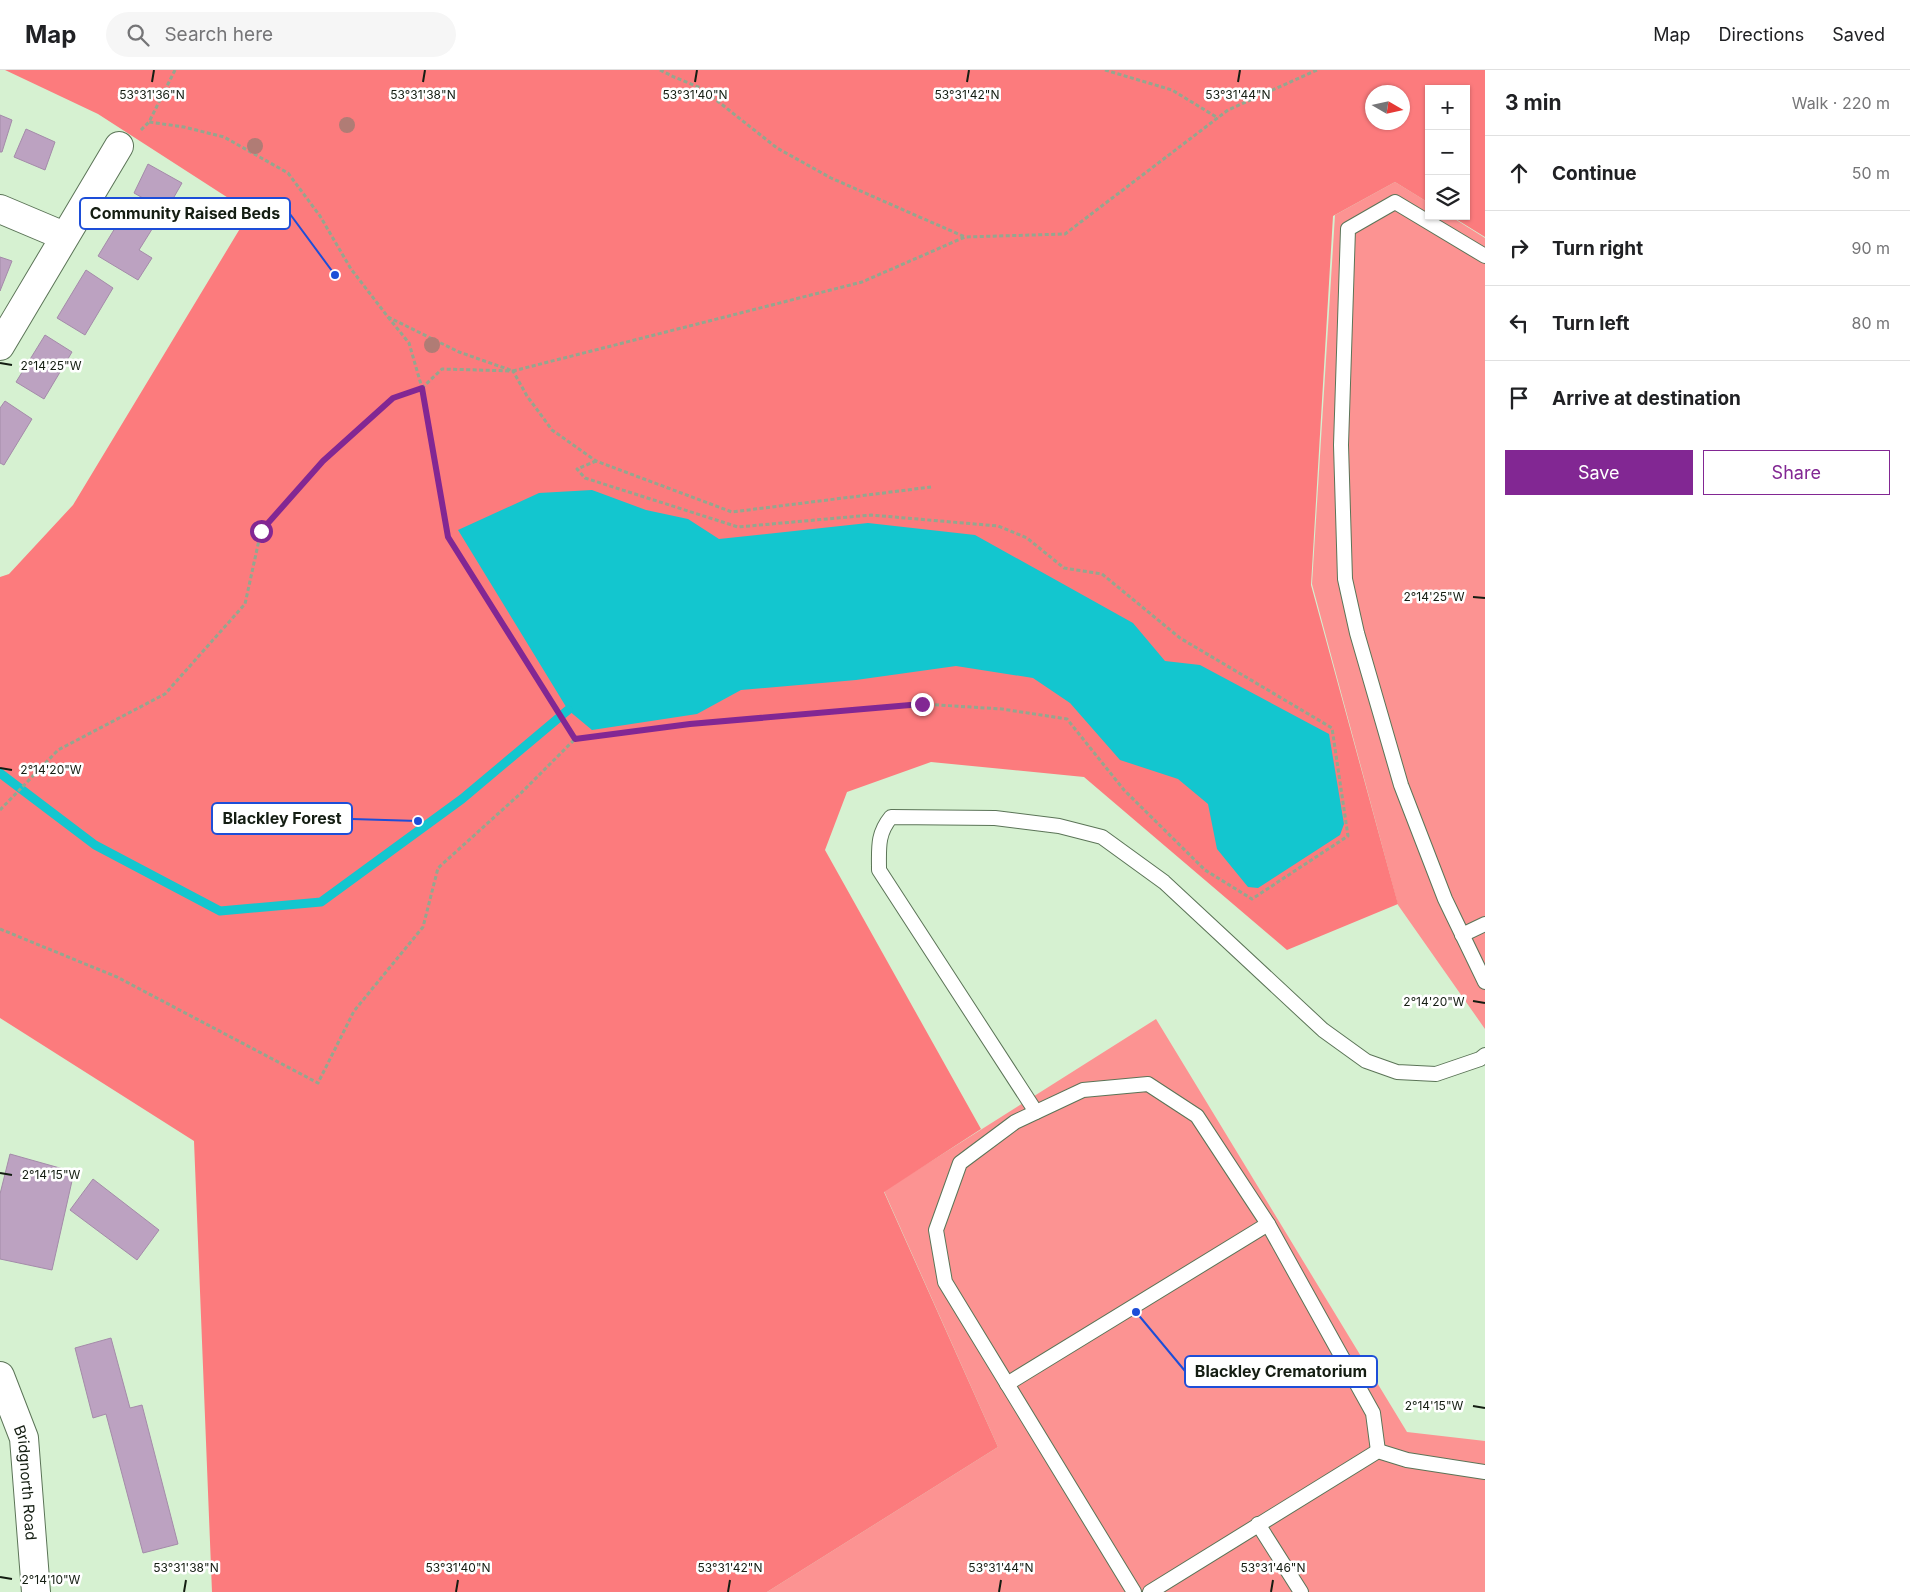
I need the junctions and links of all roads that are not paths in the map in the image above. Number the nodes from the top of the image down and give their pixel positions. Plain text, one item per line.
1 (120, 146) dead end
2 (0, 209) edge
3 (64, 236) junction
4 (1485, 256) edge
5 (0, 346) edge
6 (1485, 924) edge
7 (1462, 935) junction
8 (1485, 982) edge
9 (1485, 1055) edge
10 (1036, 1112) junction
11 (1268, 1224) junction
12 (0, 1376) edge
13 (1007, 1384) junction
14 (1378, 1451) junction
15 (1485, 1472) edge
16 (1258, 1524) junction
17 (36, 1592) edge
18 (1134, 1592) edge
19 (1150, 1592) edge
20 (1301, 1592) edge

1 - 3 street
2 - 3 street
3 - 5 street
4 - 7 lane
6 - 7 lane
7 - 8 lane
9 - 10 lane
10 - 11 lane
10 - 13 lane
11 - 13 lane
11 - 14 lane
12 - 17 street, Bridgnorth Road
13 - 18 lane
14 - 15 lane
14 - 16 lane
16 - 19 lane
16 - 20 lane

